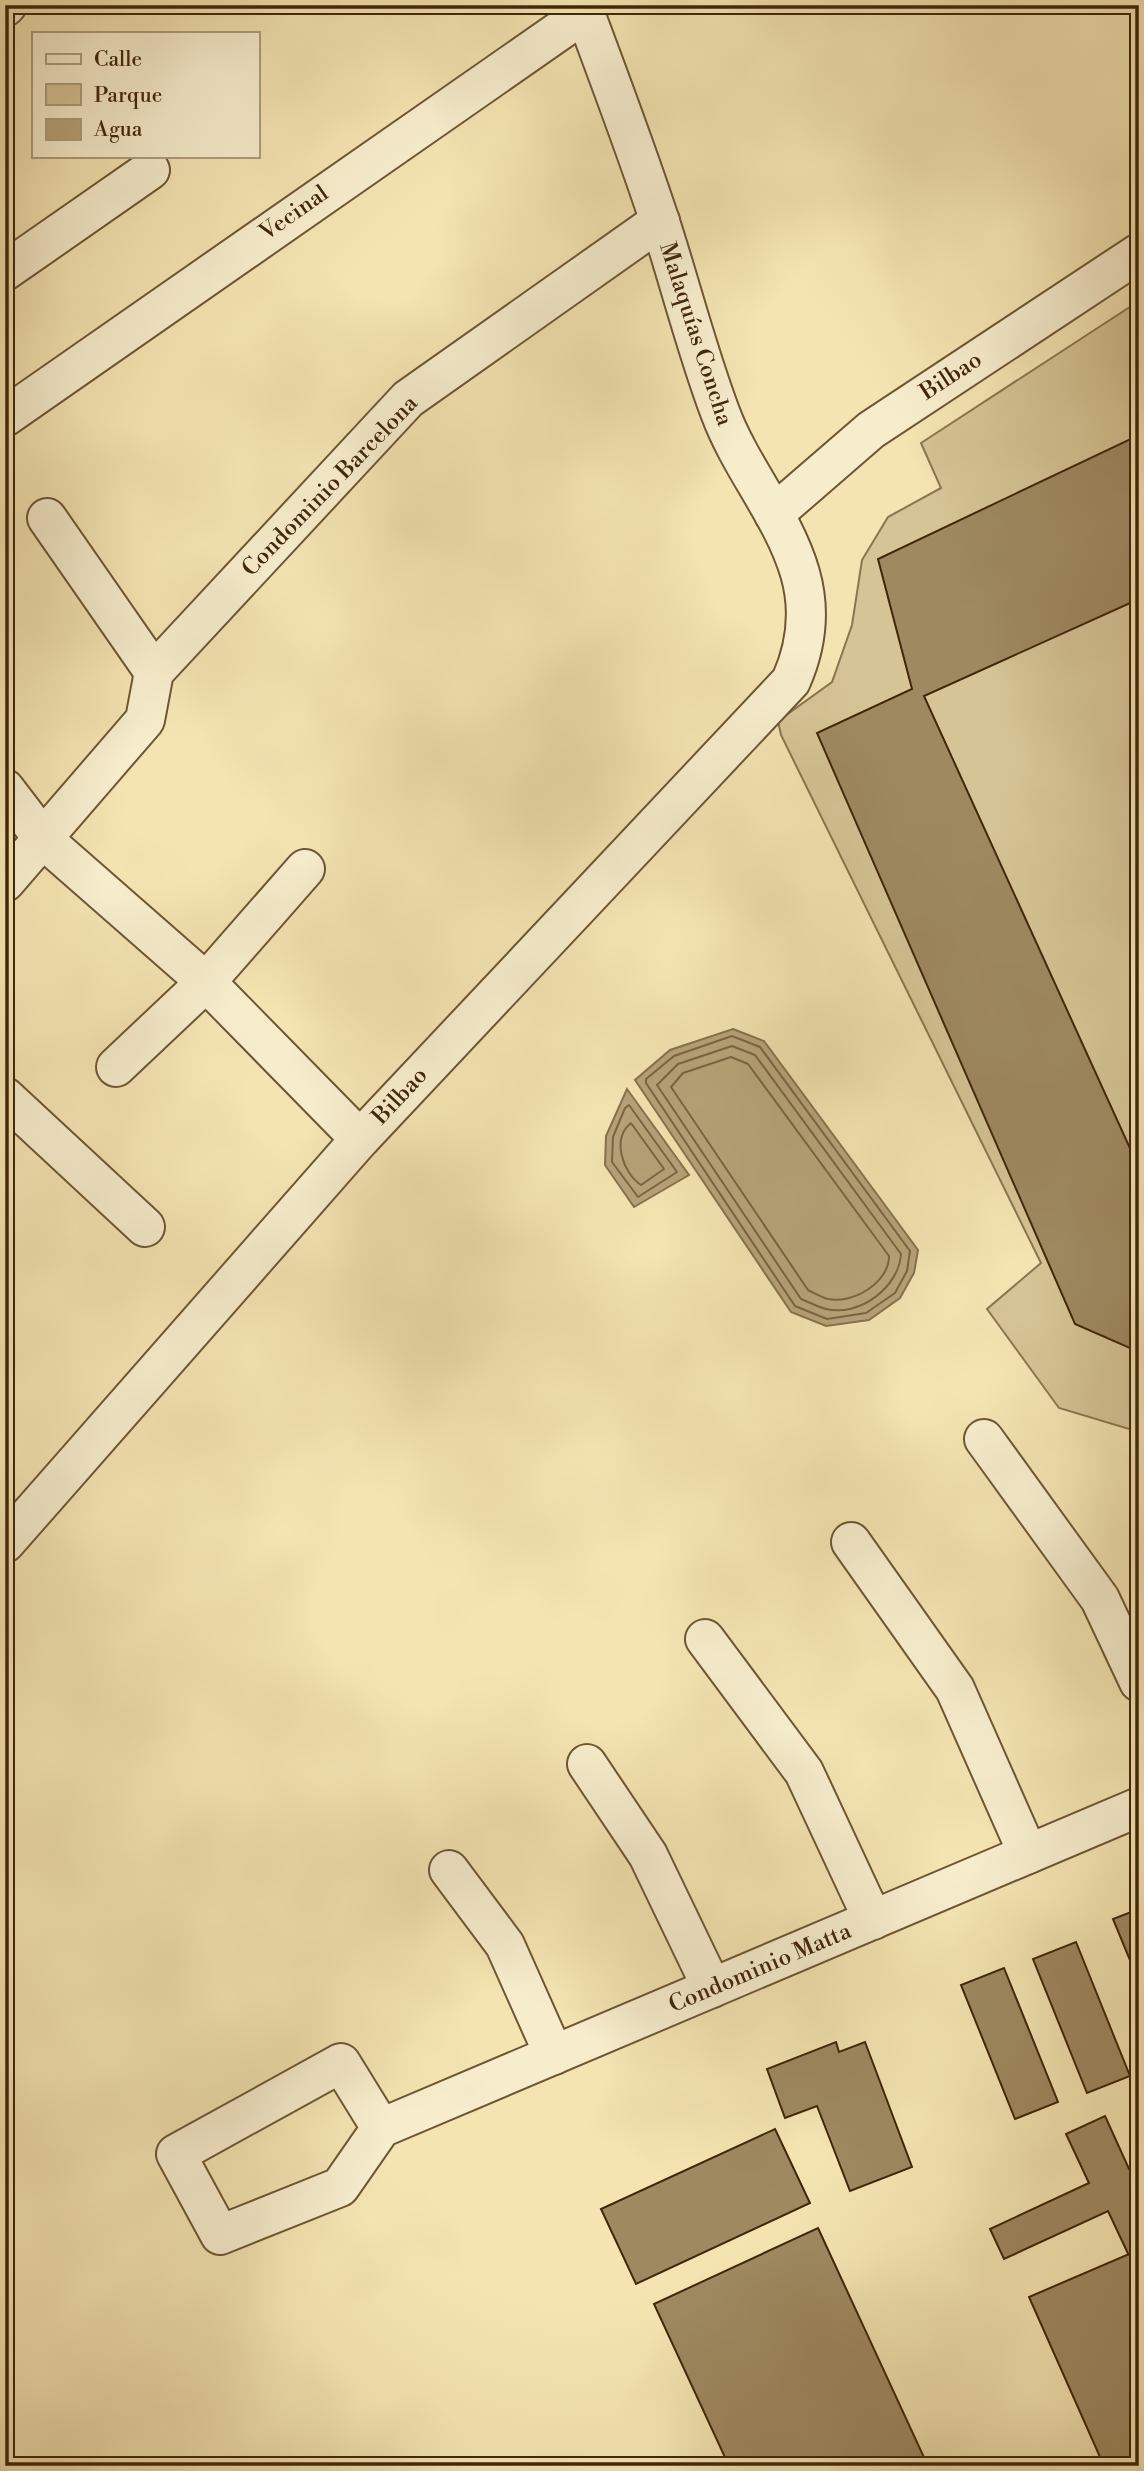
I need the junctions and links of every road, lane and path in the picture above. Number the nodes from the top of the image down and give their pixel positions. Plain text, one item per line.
1 (584, 9) edge
2 (150, 170) dead end
3 (660, 221) junction
4 (1139, 253) edge
5 (5, 271) edge
6 (5, 416) edge
7 (774, 513) junction
8 (47, 518) dead end
9 (801, 658) joint
10 (154, 672) junction
11 (5, 789) edge
12 (44, 840) junction
13 (305, 869) dead end
14 (5, 882) edge
15 (205, 982) junction
16 (116, 1067) dead end
17 (5, 1097) edge
18 (360, 1139) junction
19 (145, 1227) dead end
20 (984, 1439) dead end
21 (851, 1542) dead end
22 (5, 1543) edge
23 (705, 1639) dead end
24 (1139, 1682) edge
25 (587, 1764) dead end
26 (1139, 1807) edge
27 (1028, 1854) junction
28 (449, 1870) dead end
29 (873, 1920) junction
30 (712, 1988) junction
31 (554, 2055) junction
32 (381, 2128) junction

1 - 3 street, Malaquías Concha
1 - 6 street, Vecinal
2 - 5 street
3 - 7 street, Malaquías Concha
3 - 10 street, Condominio Barcelona
4 - 7 street, Bilbao
7 - 9 street, Malaquías Concha
8 - 10 street
9 - 18 street, Bilbao
10 - 12 street
11 - 12 street
12 - 14 street
12 - 15 street
13 - 15 street
15 - 16 street
15 - 18 street
17 - 19 street
18 - 22 street, Bilbao
20 - 24 street
21 - 27 street
23 - 29 street
25 - 30 street
26 - 27 street, Condominio Matta
27 - 29 street, Condominio Matta
28 - 31 street
29 - 30 street, Condominio Matta
30 - 31 street, Condominio Matta
31 - 32 street, Condominio Matta
32 - 32 street

